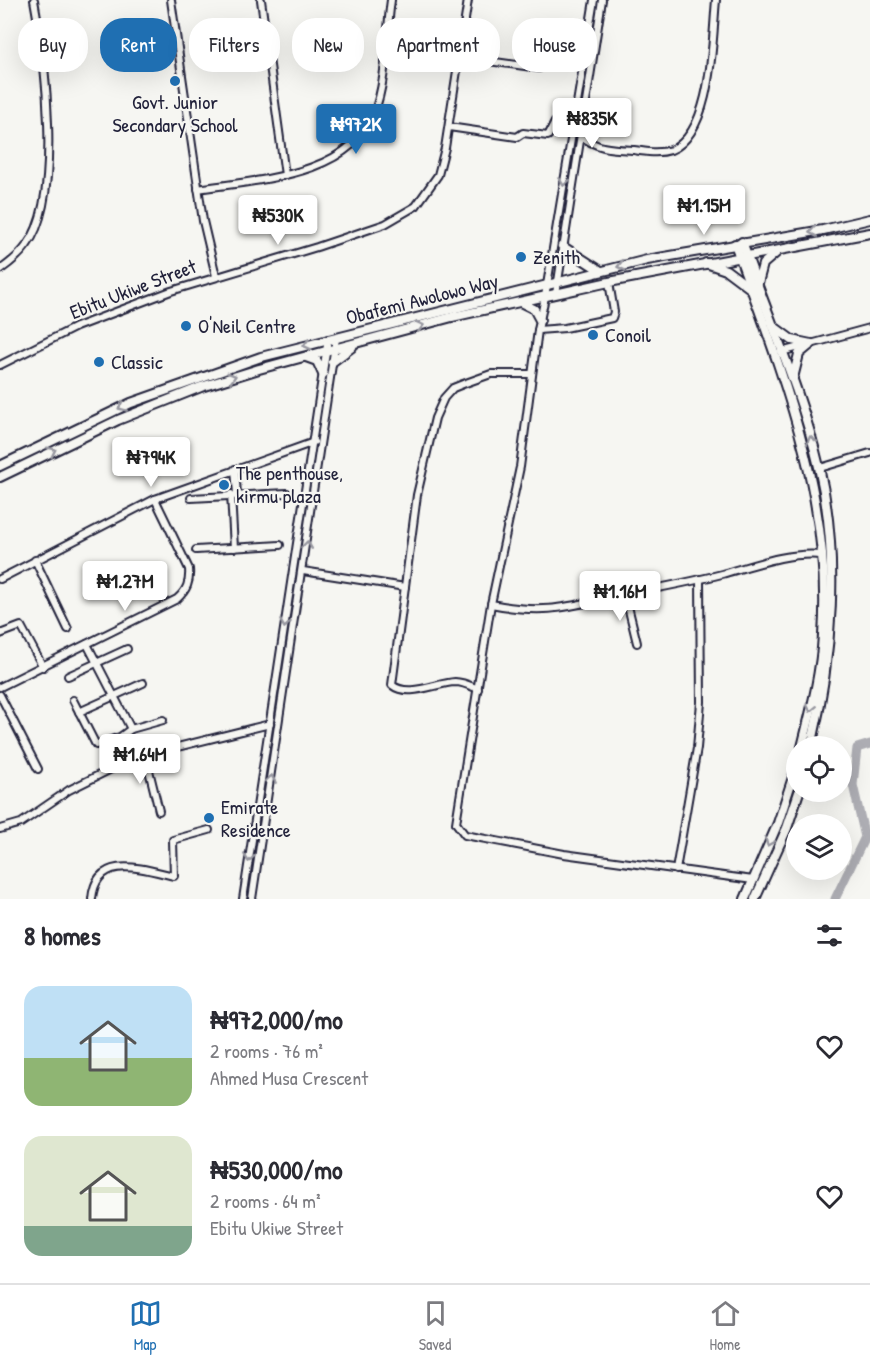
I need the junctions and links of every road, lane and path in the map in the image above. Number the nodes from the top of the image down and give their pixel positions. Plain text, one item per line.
1 (34, 0) edge
2 (171, 0) edge
3 (261, 0) edge
4 (391, 0) edge
5 (468, 0) edge
6 (594, 0) edge
7 (603, 0) edge
8 (716, 0) edge
9 (389, 18) edge
10 (465, 18) edge
11 (382, 72) edge
12 (457, 72) edge
13 (555, 122) dead end
14 (449, 127) junction
15 (582, 136) junction
16 (594, 145) junction
17 (578, 158) junction
18 (285, 175) junction
19 (198, 189) junction
20 (870, 219) edge
21 (870, 233) edge
22 (739, 243) junction
23 (562, 246) junction
24 (780, 251) junction
25 (743, 256) junction
26 (702, 262) junction
27 (0, 270) edge
28 (601, 271) junction
29 (216, 276) junction
30 (557, 282) junction
31 (609, 282) junction
32 (547, 285) junction
33 (755, 289) junction
34 (556, 294) junction
35 (545, 297) junction
36 (520, 303) junction
37 (540, 320) junction
38 (772, 325) junction
39 (870, 328) edge
40 (538, 330) junction
41 (332, 339) junction
42 (367, 339) junction
43 (811, 344) junction
44 (331, 349) junction
45 (778, 353) junction
46 (301, 357) junction
47 (332, 362) junction
48 (0, 364) edge
49 (323, 374) junction
50 (532, 374) junction
51 (792, 383) junction
52 (321, 439) junction
53 (313, 442) junction
54 (870, 453) edge
55 (0, 466) edge
56 (820, 468) junction
57 (236, 469) junction
58 (0, 477) edge
59 (286, 493) dead end
60 (234, 494) junction
61 (191, 498) dead end
62 (155, 499) junction
63 (280, 545) dead end
64 (234, 548) junction
65 (196, 550) dead end
66 (821, 555) junction
67 (35, 561) junction
68 (303, 571) junction
69 (0, 579) edge
70 (700, 579) junction
71 (405, 587) junction
72 (625, 594) junction
73 (491, 604) junction
74 (68, 629) dead end
75 (0, 634) edge
76 (637, 643) dead end
77 (87, 644) junction
78 (127, 650) dead end
79 (824, 655) junction
80 (97, 662) junction
81 (43, 667) junction
82 (68, 676) dead end
83 (143, 683) dead end
84 (0, 687) edge
85 (478, 689) junction
86 (0, 695) edge
87 (114, 695) junction
88 (74, 700) dead end
89 (79, 712) junction
90 (163, 720) dead end
91 (270, 724) junction
92 (131, 729) junction
93 (805, 736) edge
94 (813, 736) edge
95 (145, 753) junction
96 (38, 769) dead end
97 (786, 799) edge
98 (796, 802) edge
99 (159, 811) dead end
100 (0, 829) edge
101 (209, 830) dead end
102 (676, 870) junction
103 (753, 880) junction
104 (92, 899) edge
105 (243, 899) edge
106 (252, 899) edge
107 (745, 899) edge
108 (755, 899) edge

1 - 27 street
2 - 19 street
3 - 18 street
4 - 9 street
5 - 10 street, Ebitu Ukiwe Street
6 -> 32 street
7 - 15 street
8 - 16 street
11 - 18 street
12 - 14 street, Ebitu Ukiwe Street
13 - 14 street
14 - 29 street, Ebitu Ukiwe Street
15 - 16 street
15 - 17 street
16 - 17 street
17 - 23 street
18 - 19 street
19 - 29 street
20 -> 22 main road, Obafemi Awolowo Way
21 - 24 main road, Obafemi Awolowo Way
22 - 25 main road
22 -> 28 main road, Obafemi Awolowo Way
23 - 28 main road
23 - 30 street
24 - 25 main road, Obafemi Awolowo Way
24 - 33 main road
25 - 26 main road, Obafemi Awolowo Way
25 - 33 main road
26 - 31 main road, Obafemi Awolowo Way
26 - 33 main road
28 - 30 main road, Obafemi Awolowo Way
29 - 48 street, Ebitu Ukiwe Street
30 - 32 main road, Obafemi Awolowo Way
30 - 34 street
31 - 34 main road, Obafemi Awolowo Way
31 - 40 street
32 - 35 street
32 - 41 main road, Obafemi Awolowo Way
33 - 38 main road
33 - 45 main road
34 - 35 main road, Obafemi Awolowo Way
35 - 36 main road, Obafemi Awolowo Way
35 - 37 street
36 - 37 main road
42 -> 36 main road, Obafemi Awolowo Way
37 - 40 street
38 - 43 main road
38 - 45 main road
39 - 43 street
40 - 50 street
41 - 44 street
41 -> 55 main road, Obafemi Awolowo Way
42 - 44 main road, Obafemi Awolowo Way
42 - 47 main road
43 - 45 street
43 - 51 main road
44 - 46 main road, Obafemi Awolowo Way
44 - 47 street
44 - 49 street
45 - 51 main road
45 - 66 main road
46 - 49 main road
58 -> 46 main road, Obafemi Awolowo Way
47 - 52 street
49 - 53 street
50 - 71 street
50 - 73 street
56 -> 51 main road
52 - 53 street
68 -> 52 street
53 - 57 street
53 -> 91 street
54 - 56 street
56 - 79 main road
57 - 60 street
57 - 62 street
59 - 60 street
60 - 61 street
60 - 64 street
62 - 67 street
62 - 77 street
63 - 64 street
64 - 65 street
66 - 70 street
66 - 79 main road
67 - 69 street
67 - 74 street
68 - 71 street
106 -> 68 street
70 - 72 street
70 - 102 street
71 - 85 street
72 - 73 street
72 - 76 street
73 - 85 street
75 - 81 street
77 - 80 street
77 - 81 street
78 - 80 street
79 -> 93 main road
79 - 94 main road
80 - 82 street
80 - 87 street
81 - 84 street
83 - 87 street
85 - 102 street
86 - 96 street
87 - 89 street
87 - 92 street
88 - 89 street
89 - 92 street
90 - 92 street
91 - 95 street
91 -> 105 street
95 - 99 street
95 - 100 street
97 -> 103 main road
98 - 108 main road
101 - 104 street
102 - 103 street
103 - 107 main road

